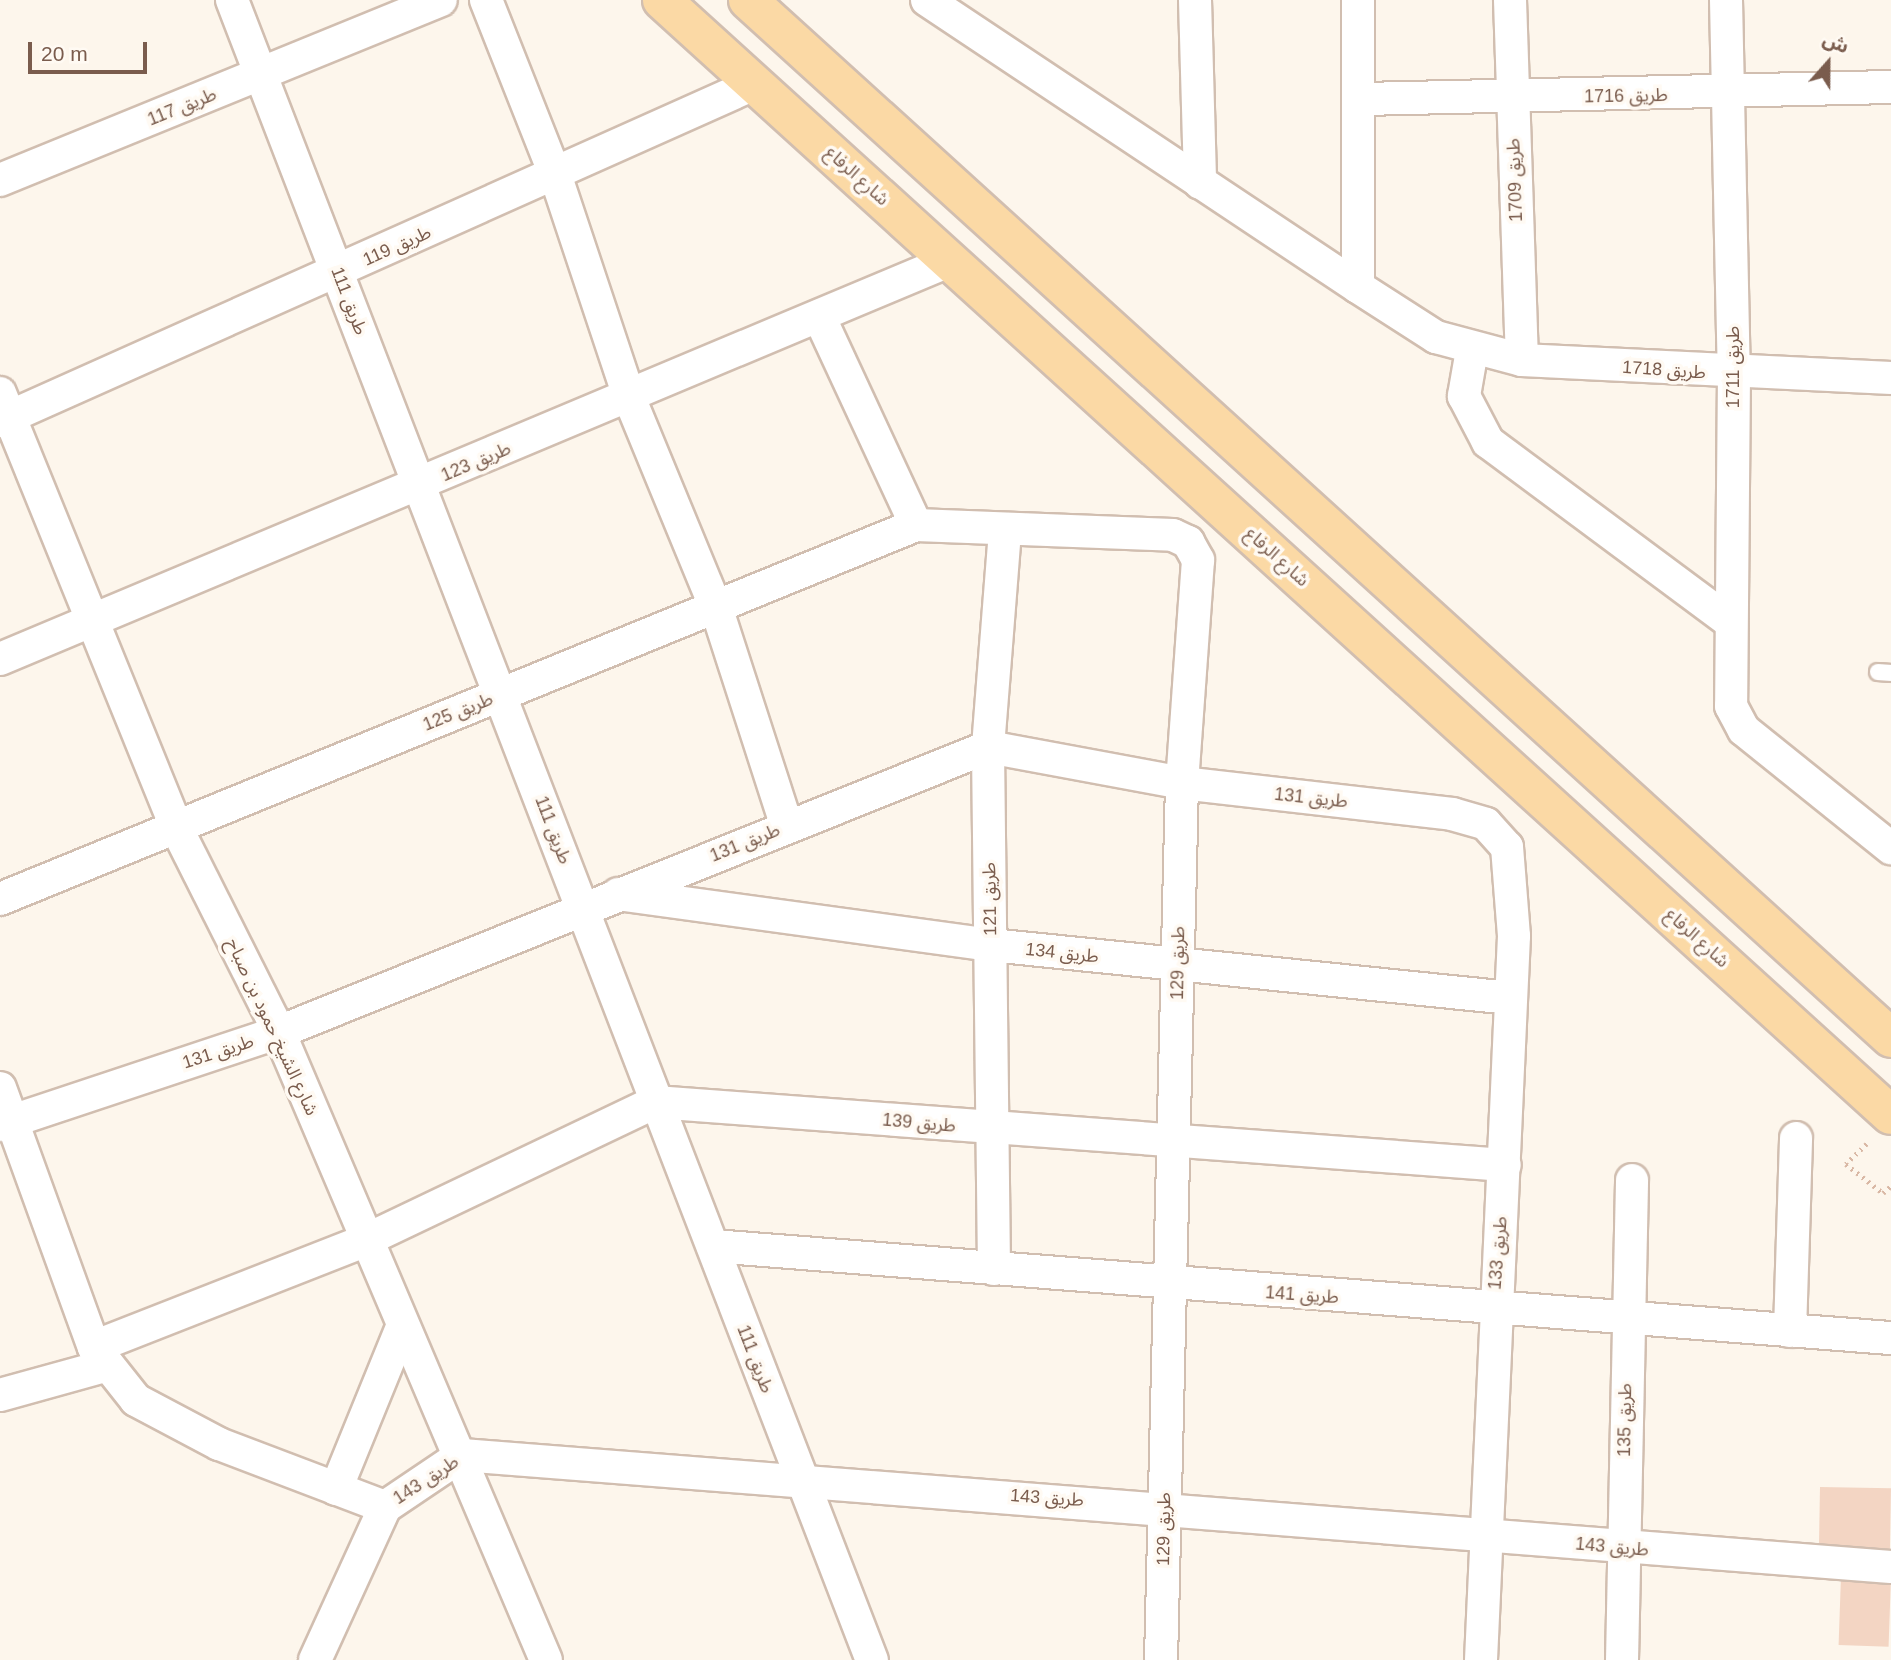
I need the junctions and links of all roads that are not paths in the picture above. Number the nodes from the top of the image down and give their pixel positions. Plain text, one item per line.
1 (232, 0) edge
2 (441, 0) edge
3 (486, 0) edge
4 (662, 0) edge
5 (748, 0) edge
6 (927, 0) edge
7 (1195, 0) edge
8 (1358, 0) edge
9 (1510, 0) edge
10 (1727, 0) edge
11 (262, 75) junction
12 (754, 84) junction
13 (1891, 87) edge
14 (1728, 94) junction
15 (1362, 99) junction
16 (1513, 99) junction
17 (555, 174) junction
18 (0, 180) edge
19 (1200, 183) junction
20 (951, 260) junction
21 (338, 273) junction
22 (1358, 288) junction
23 (819, 316) junction
24 (1472, 351) junction
25 (1522, 360) junction
26 (1734, 374) junction
27 (1891, 378) edge
28 (629, 397) junction
29 (3, 410) edge
30 (420, 485) junction
31 (916, 525) junction
32 (1005, 530) junction
33 (718, 610) junction
34 (97, 619) junction
35 (1730, 622) junction
36 (0, 659) edge
37 (500, 695) junction
38 (988, 747) junction
39 (1182, 783) junction
40 (177, 827) junction
41 (787, 827) junction
42 (1507, 847) joint
43 (1891, 848) edge
44 (617, 894) junction
45 (0, 899) edge
46 (583, 908) junction
47 (991, 945) junction
48 (1178, 965) junction
49 (1510, 998) junction
50 (279, 1032) junction
51 (1891, 1038) edge
52 (0, 1088) edge
53 (655, 1102) junction
54 (1891, 1115) edge
55 (6, 1123) edge
56 (993, 1129) junction
57 (1796, 1138) dead end
58 (1174, 1140) junction
59 (1505, 1165) junction
60 (1632, 1180) dead end
61 (365, 1241) junction
62 (713, 1246) junction
63 (994, 1269) junction
64 (1171, 1286) junction
65 (1493, 1308) junction
66 (1627, 1320) junction
67 (403, 1325) junction
68 (1790, 1331) junction
69 (1891, 1338) edge
70 (101, 1356) junction
71 (0, 1395) edge
72 (462, 1455) junction
73 (800, 1479) junction
74 (336, 1489) junction
75 (385, 1507) junction
76 (1165, 1507) junction
77 (1489, 1534) junction
78 (1623, 1549) junction
79 (1891, 1567) edge
80 (315, 1660) edge
81 (546, 1660) edge
82 (872, 1660) edge
83 (1161, 1660) edge
84 (1481, 1660) edge
85 (1622, 1660) edge

1 - 11 street, طريق 111
2 - 11 street, طريق 117
3 - 17 street
4 - 12 main road, شارع الرفاع
5 - 51 main road
6 - 19 street, طريق 1718
7 - 19 street
8 - 15 street
9 - 16 street, طريق 1709
10 - 14 street, طريق 1711
11 - 18 street, طريق 117
11 - 21 street, طريق 111
12 - 17 street, طريق 119
12 - 20 main road, شارع الرفاع
13 - 14 street, طريق 1716
14 - 16 street, طريق 1716
14 - 26 street, طريق 1711
15 - 16 street, طريق 1716
15 - 22 street
16 - 25 street, طريق 1709
17 - 21 street, طريق 119
17 - 28 street
19 - 22 street, طريق 1718
20 - 23 street, طريق 123
20 - 54 main road, شارع الرفاع
21 - 29 street, طريق 119
21 - 30 street, طريق 111
22 - 24 street, طريق 1718
23 - 28 street, طريق 123
23 - 31 street
24 - 25 street, طريق 1718
24 - 35 street
25 - 26 street, طريق 1718
26 - 27 street, طريق 1718
26 - 35 street, طريق 1711
28 - 30 street, طريق 123
28 - 33 street
29 - 34 street, شارع الشيخ حمود بن صباح
30 - 34 street, طريق 123
30 - 37 street, طريق 111
31 - 32 street, طريق 129
31 - 33 street, طريق 125
32 - 38 street, طريق 121
32 - 39 street, طريق 129
33 - 37 street, طريق 125
33 - 41 street
34 - 36 street, طريق 123
34 - 40 street, شارع الشيخ حمود بن صباح
35 - 43 street, طريق 1711
37 - 40 street, طريق 125
37 - 46 street, طريق 111
38 - 39 street, طريق 131
38 - 41 street, طريق 131
38 - 47 street, طريق 121
39 - 42 street, طريق 131
39 - 48 street, طريق 129
40 - 45 street, طريق 125
40 - 50 street, شارع الشيخ حمود بن صباح
41 - 44 street, طريق 131
42 - 49 street, طريق 133
44 - 46 street, طريق 131
44 - 47 street, طريق 134
46 - 50 street, طريق 131
46 - 53 street, طريق 111
47 - 48 street, طريق 134
47 - 56 street, طريق 121
48 - 49 street, طريق 134
48 - 58 street, طريق 129
49 - 59 street, طريق 133
50 - 55 street, طريق 131
50 - 61 street, شارع الشيخ حمود بن صباح
52 - 55 street
53 - 56 street, طريق 139
53 - 61 street
53 - 62 street, طريق 111
55 - 70 street
56 - 58 street, طريق 139
56 - 63 street, طريق 121
57 - 68 street
58 - 59 street, طريق 139
58 - 64 street, طريق 129
59 - 65 street, طريق 133
60 - 66 street, طريق 135
61 - 67 street, شارع الشيخ حمود بن صباح
61 - 70 street
62 - 63 street, طريق 141
62 - 73 street, طريق 111
63 - 64 street, طريق 141
64 - 65 street, طريق 141
64 - 76 street, طريق 129
65 - 66 street, طريق 141
65 - 77 street, طريق 133
66 - 68 street, طريق 141
66 - 78 street, طريق 135
67 - 72 street, شارع الشيخ حمود بن صباح
67 - 74 street
68 - 69 street, طريق 141
70 - 71 street
70 - 74 street
72 - 73 street, طريق 143
72 - 75 street, طريق 143
72 - 81 street, شارع الشيخ حمود بن صباح
73 - 76 street, طريق 143
73 - 82 street, طريق 111
74 - 75 street
75 - 80 street, طريق 143
76 - 77 street, طريق 143
76 - 83 street, طريق 129
77 - 78 street, طريق 143
77 - 84 street, طريق 133
78 - 79 street, طريق 143
78 - 85 street, طريق 135

